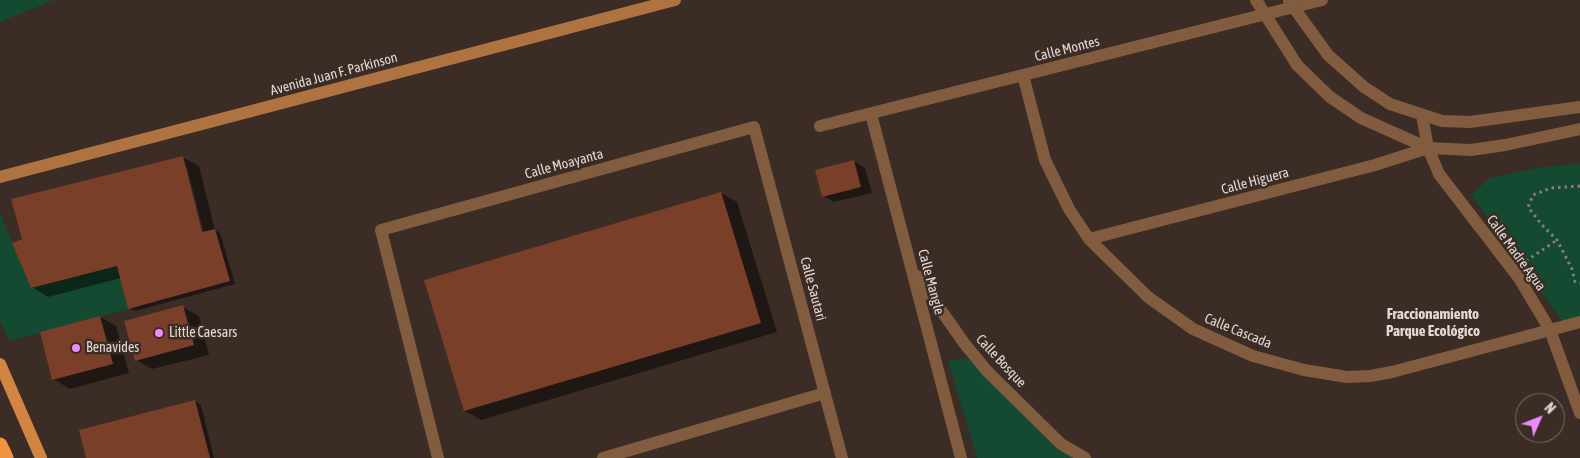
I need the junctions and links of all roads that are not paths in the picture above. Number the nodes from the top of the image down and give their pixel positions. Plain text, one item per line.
1 (675, 0) edge
2 (1256, 0) edge
3 (1322, 0) edge
4 (1291, 4) edge
5 (1264, 14) junction
6 (1023, 75) junction
7 (1580, 107) edge
8 (871, 114) junction
9 (1422, 115) junction
10 (820, 126) dead end
11 (754, 127) joint
12 (1580, 129) edge
13 (1428, 148) junction
14 (0, 177) edge
15 (1090, 239) junction
16 (912, 268) junction
17 (1580, 322) edge
18 (1550, 330) junction
19 (0, 364) edge
20 (825, 393) junction
21 (1580, 413) edge
22 (0, 444) edge
23 (6, 458) edge
24 (41, 458) edge
25 (438, 458) edge
26 (603, 458) edge
27 (842, 458) edge
28 (962, 458) edge
29 (1085, 458) edge

1 - 14 main road, Avenida Juan F. Parkinson
2 - 5 street
3 - 4 street, Calle Montes
4 - 5 street, Calle Montes
4 - 9 street
5 - 6 street, Calle Montes
5 - 13 street
6 - 8 street, Calle Montes
6 - 15 street, Calle Cascada
7 - 9 street
8 - 10 street, Calle Montes
8 - 16 street, Calle Mangle
9 - 13 street, Calle Madre Agua
11 - 20 street, Calle Sautari
11 - 25 street, Calle Moayanta
12 - 13 street
13 - 15 street, Calle Higuera
13 - 18 street, Calle Madre Agua
15 - 18 street, Calle Cascada
16 - 28 street, Calle Mangle
16 - 29 street, Calle Bosque
17 - 18 street, Calle Cascada
18 - 21 street, Calle Madre Agua
19 - 24 main road
20 - 26 street
20 - 27 street, Calle Sautari
22 - 23 highway

